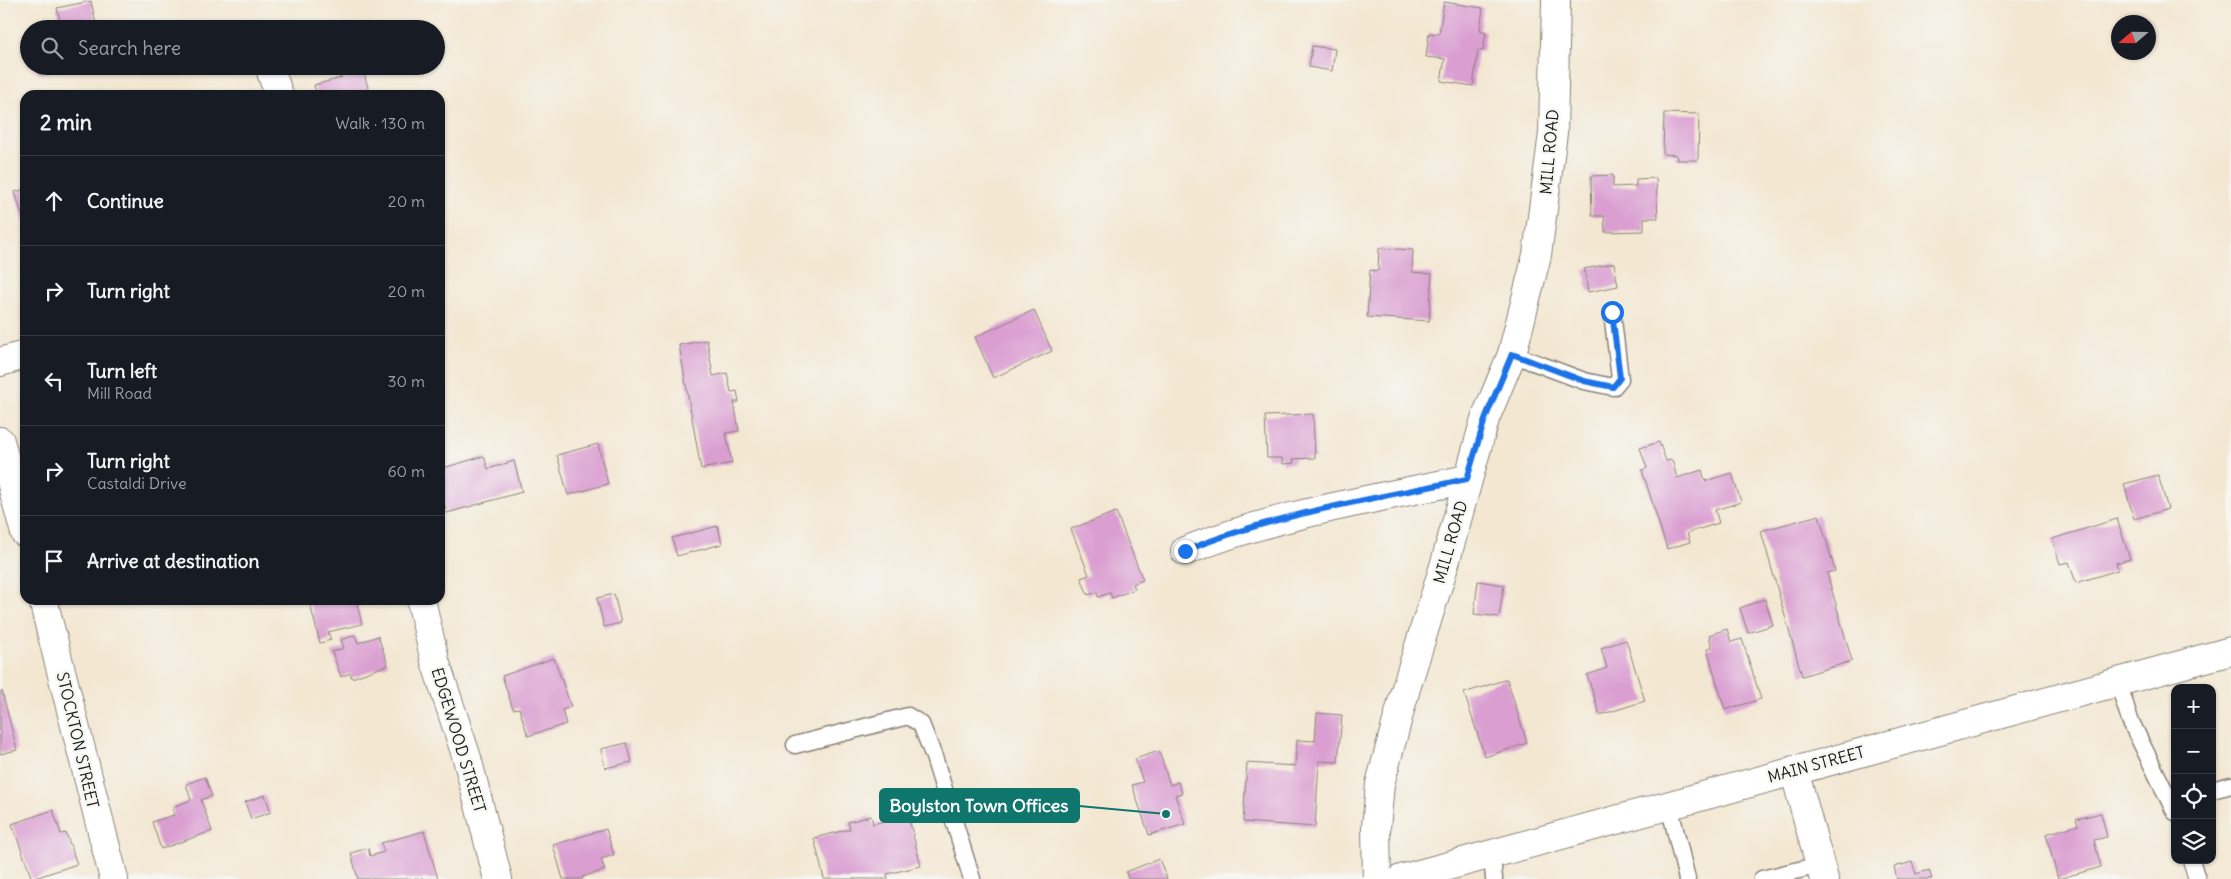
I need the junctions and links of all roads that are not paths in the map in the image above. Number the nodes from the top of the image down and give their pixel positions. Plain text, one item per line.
1 (1556, 0) edge
2 (272, 75) edge
3 (277, 90) edge
4 (1612, 312) dead end
5 (1512, 354) junction
6 (20, 356) edge
7 (0, 362) edge
8 (0, 441) edge
9 (1467, 479) junction
10 (20, 515) edge
11 (1185, 551) dead end
12 (44, 605) edge
13 (422, 605) edge
14 (2231, 651) edge
15 (2118, 682) junction
16 (795, 745) dead end
17 (1794, 770) junction
18 (2231, 785) edge
19 (2216, 789) edge
20 (2171, 801) edge
21 (1669, 805) junction
22 (2192, 864) edge
23 (1493, 866) edge
24 (1822, 872) edge
25 (114, 879) edge
26 (498, 879) edge
27 (972, 879) edge
28 (1377, 879) edge
29 (1401, 879) edge
30 (1687, 879) edge
31 (1762, 879) edge
32 (2197, 879) edge

1 - 5 street, MILL ROAD
2 - 3 street
4 - 5 lane
5 - 9 street, MILL ROAD
6 - 7 street
8 - 10 street
9 - 11 street
9 - 28 street, MILL ROAD
12 - 25 street, STOCKTON STREET
13 - 26 street, EDGEWOOD STREET
14 - 15 street, MAIN STREET
15 - 17 street, MAIN STREET
15 - 20 lane
16 - 27 lane
17 - 21 street, MAIN STREET
17 - 24 street
18 - 19 lane
21 - 23 street, MAIN STREET
21 - 30 lane
22 - 32 lane
23 - 29 street, MAIN STREET
24 - 31 lane

